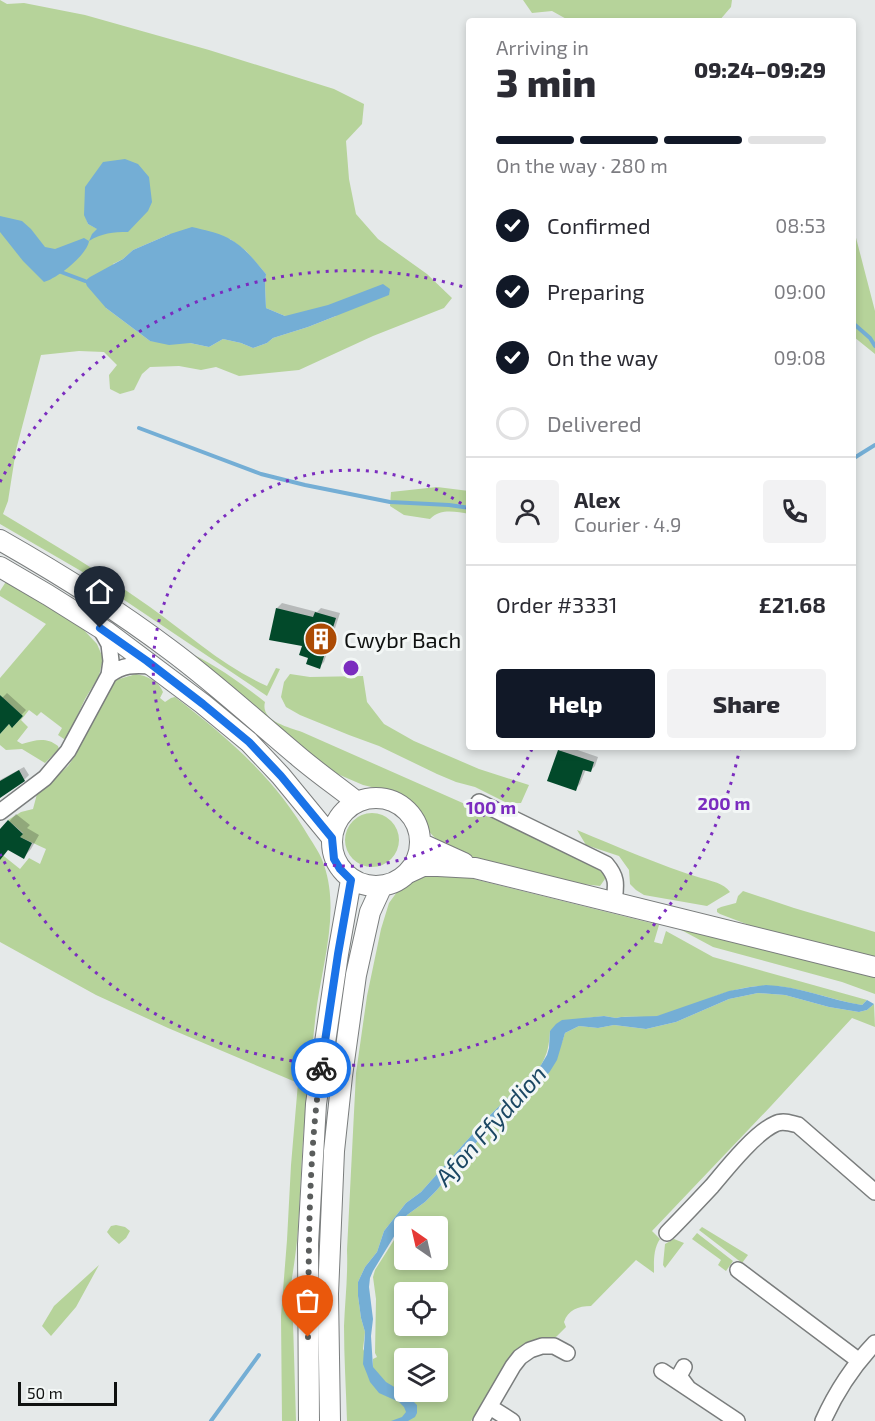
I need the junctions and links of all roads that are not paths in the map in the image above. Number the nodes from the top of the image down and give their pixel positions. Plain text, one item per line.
1 (0, 540) edge
2 (0, 567) edge
3 (100, 628) junction
4 (153, 666) junction
5 (109, 675) junction
6 (357, 802) junction
7 (479, 802) dead end
8 (0, 812) edge
9 (332, 838) junction
10 (420, 843) junction
11 (475, 868) junction
12 (408, 873) junction
13 (351, 880) junction
14 (382, 886) junction
15 (614, 902) junction
16 (875, 967) edge
17 (875, 1192) edge
18 (678, 1229) dead end
19 (738, 1270) dead end
20 (875, 1343) edge
21 (562, 1345) dead end
22 (858, 1360) junction
23 (684, 1367) dead end
24 (662, 1371) dead end
25 (688, 1388) junction
26 (490, 1407) junction
27 (309, 1421) edge
28 (330, 1421) edge
29 (481, 1421) edge
30 (512, 1421) edge
31 (737, 1421) edge
32 (823, 1421) edge

1 - 6 main road
2 - 3 main road
3 - 4 main road
3 - 5 street
4 - 5 street
4 - 9 main road
5 - 8 street
6 - 9 main road
6 - 10 main road
7 - 15 street
9 - 13 main road
10 - 11 main road
10 - 12 main road
11 - 12 main road
11 - 15 main road
12 - 14 main road
13 - 14 main road
13 - 27 main road
14 - 28 main road
15 - 16 main road
17 - 18 street
19 - 22 street
20 - 22 street
21 - 26 street
22 - 32 street
23 - 25 street
24 - 25 street
25 - 31 street
26 - 29 street
26 - 30 street

